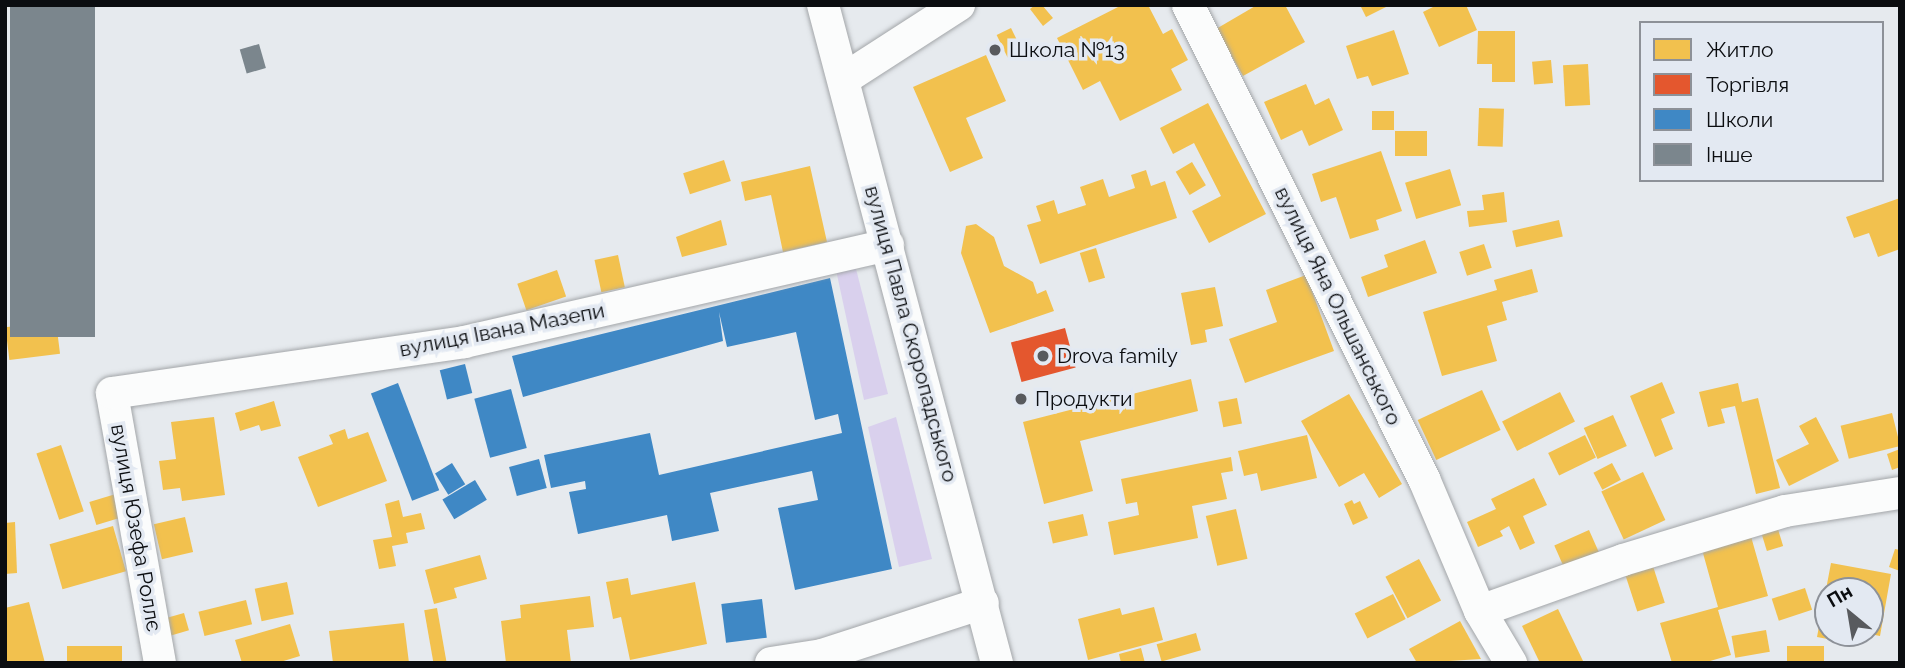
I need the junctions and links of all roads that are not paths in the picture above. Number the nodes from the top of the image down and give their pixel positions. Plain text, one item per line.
1 (823, 5) edge
2 (959, 5) edge
3 (1188, 5) edge
4 (844, 79) junction
5 (888, 246) junction
6 (112, 393) joint
7 (1900, 493) edge
8 (983, 603) junction
9 (1480, 611) junction
10 (160, 663) edge
11 (771, 663) edge
12 (997, 663) edge
13 (1511, 663) edge

1 - 4 street, вулиця Павла Скоропадського
2 - 4 street
3 - 9 street, вулиця Яна Ольшанського
4 - 5 street, вулиця Павла Скоропадського
5 - 6 street, вулиця Івана Мазепи
5 - 8 street, вулиця Павла Скоропадського
6 - 10 street, вулиця Юзефа Роллє
7 - 9 street
8 - 11 street
8 - 12 street, вулиця Павла Скоропадського
9 - 13 street, вулиця Яна Ольшанського

